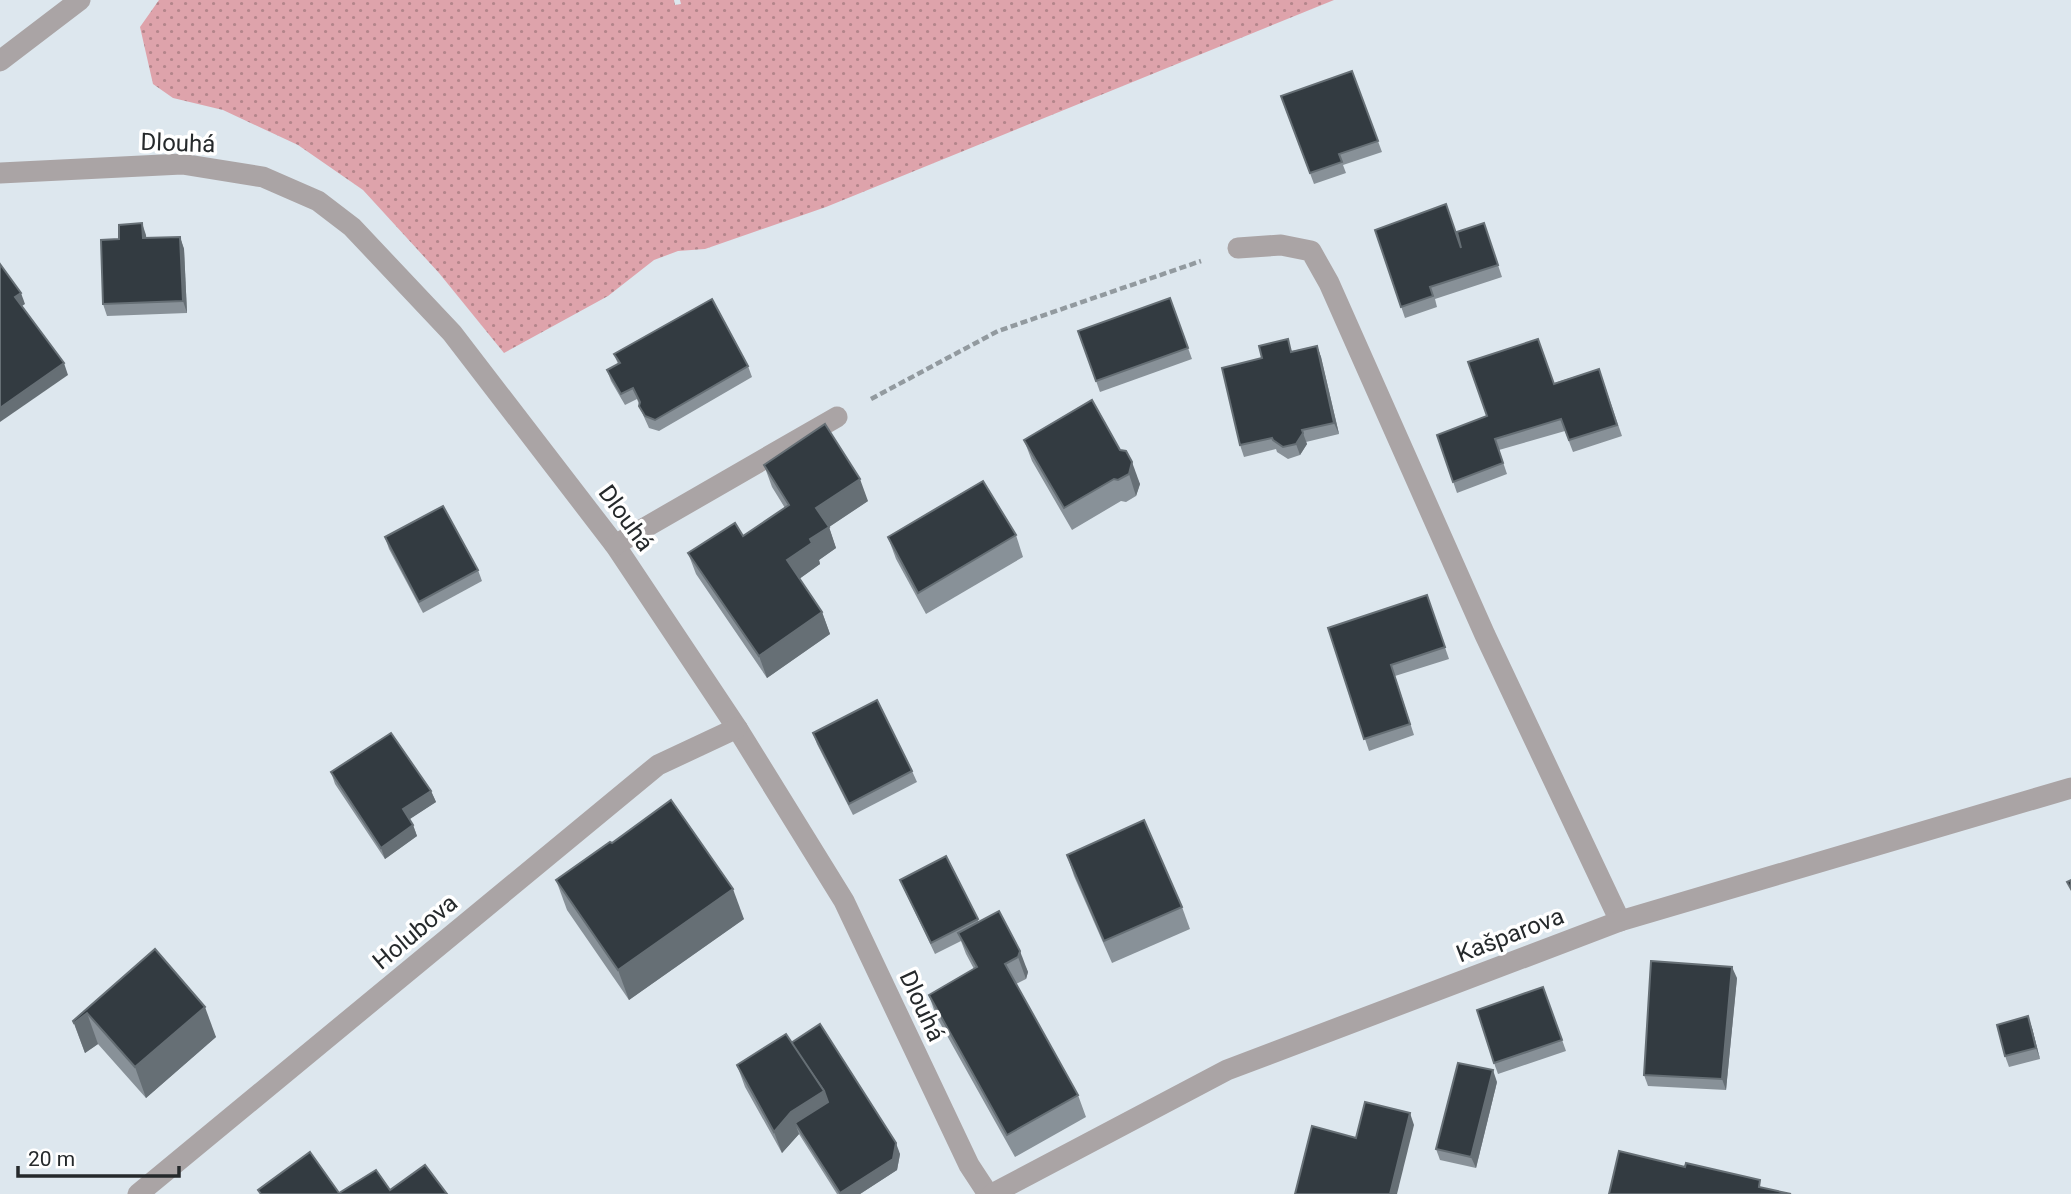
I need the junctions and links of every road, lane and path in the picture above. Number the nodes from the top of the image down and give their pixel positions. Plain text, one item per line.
1 (80, 0) edge
2 (0, 61) edge
3 (0, 173) edge
4 (1238, 248) joint
5 (836, 417) joint
6 (615, 545) junction
7 (737, 729) junction
8 (2071, 788) edge
9 (1620, 921) junction
10 (138, 1194) edge
11 (990, 1194) edge

1 - 2 street
3 - 6 street, Dlouhá
4 - 5 path
4 - 9 street
5 - 6 street
6 - 7 street, Dlouhá
7 - 10 street, Holubova
7 - 11 street, Dlouhá
8 - 9 street, Kašparova
9 - 11 street, Kašparova

